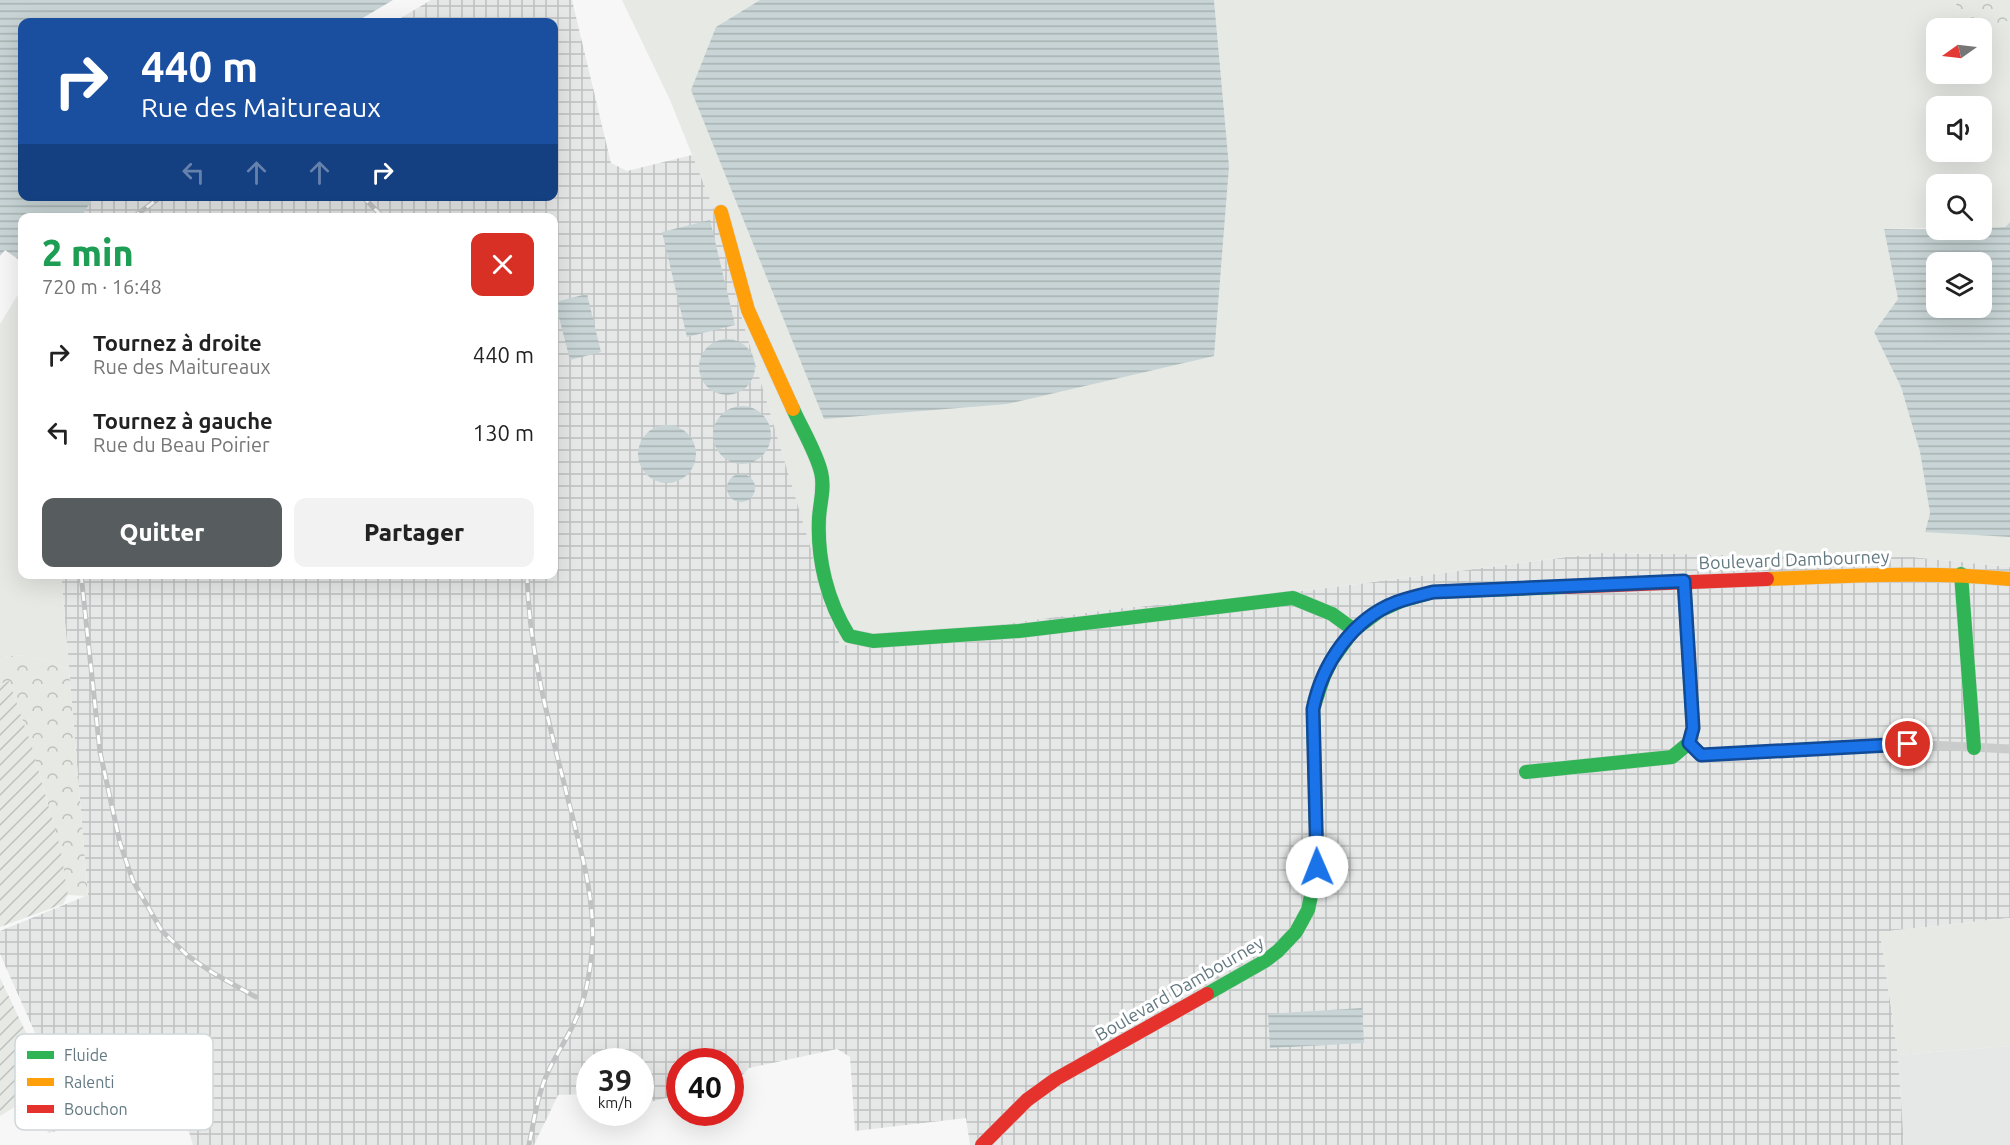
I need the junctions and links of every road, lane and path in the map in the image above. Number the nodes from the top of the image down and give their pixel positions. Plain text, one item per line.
1 (721, 212) dead end
2 (1961, 574) junction
3 (2010, 579) edge
4 (1684, 581) junction
5 (1354, 630) junction
6 (1689, 743) junction
7 (1974, 748) junction
8 (2010, 749) edge
9 (1526, 772) dead end
10 (982, 1145) edge

1 - 5 street
2 - 3 street, Boulevard Dambourney
2 - 4 street, Boulevard Dambourney
2 - 7 street
4 - 5 street, Boulevard Dambourney
4 - 6 street
5 - 10 street, Boulevard Dambourney
6 - 7 street
6 - 9 street
7 - 8 street

